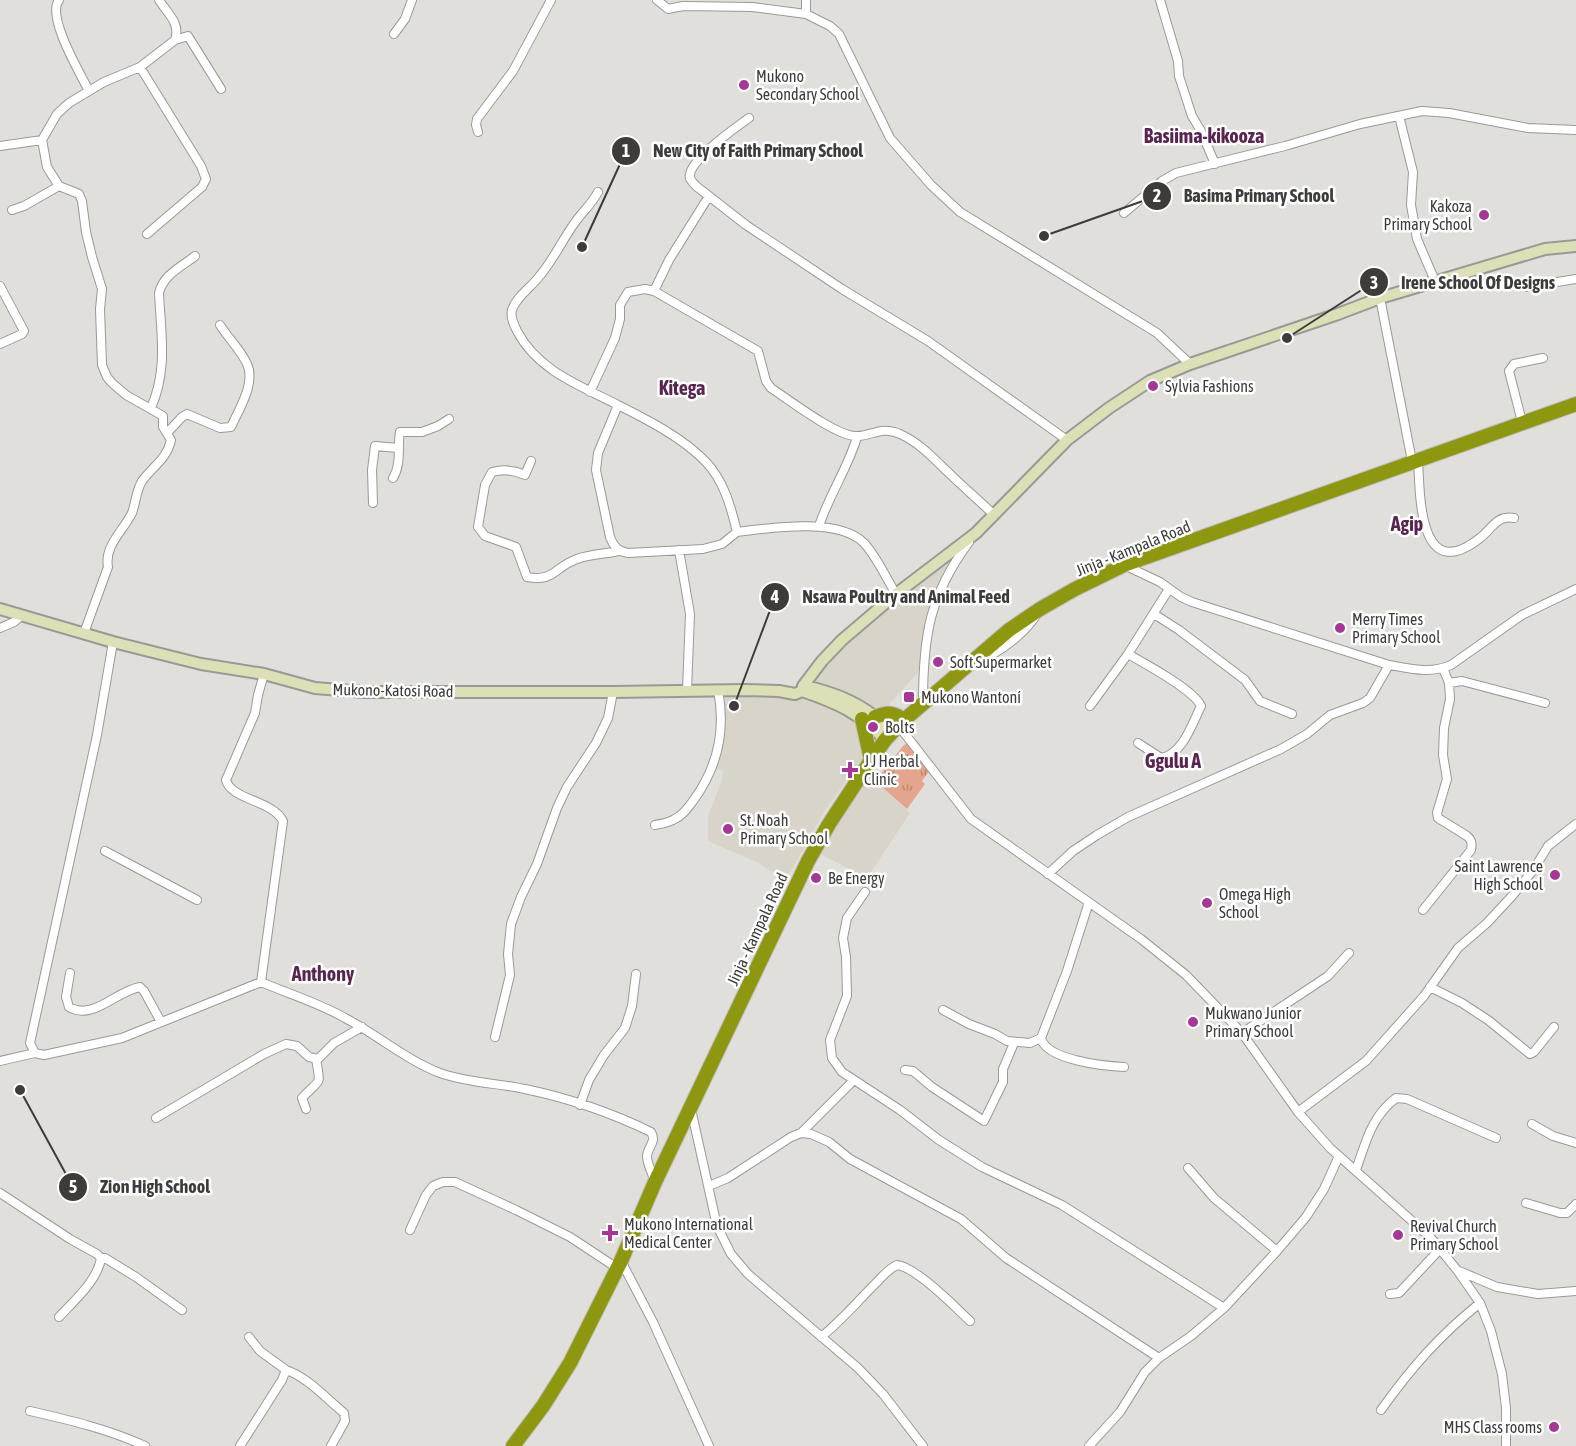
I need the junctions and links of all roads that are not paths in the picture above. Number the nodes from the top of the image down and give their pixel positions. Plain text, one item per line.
1 (59, 0) edge
2 (159, 0) edge
3 (412, 0) edge
4 (551, 0) edge
5 (657, 0) edge
6 (806, 0) edge
7 (1160, 0) edge
8 (806, 14) junction
9 (394, 34) dead end
10 (175, 40) junction
11 (140, 67) junction
12 (221, 89) dead end
13 (89, 91) junction
14 (1399, 116) junction
15 (749, 118) dead end
16 (1576, 130) edge
17 (478, 132) dead end
18 (42, 140) junction
19 (0, 146) edge
20 (1215, 164) junction
21 (58, 186) junction
22 (598, 192) dead end
23 (709, 196) junction
24 (12, 210) dead end
25 (1124, 213) dead end
26 (147, 234) dead end
27 (1576, 246) edge
28 (195, 256) dead end
29 (1576, 279) edge
30 (1435, 281) junction
31 (0, 286) edge
32 (1526, 287) dead end
33 (654, 291) junction
34 (1380, 298) junction
35 (220, 325) dead end
36 (0, 344) edge
37 (1543, 358) dead end
38 (1190, 364) junction
39 (590, 392) junction
40 (1576, 404) edge
41 (618, 405) junction
42 (151, 408) junction
43 (449, 419) dead end
44 (1522, 422) junction
45 (167, 433) junction
46 (857, 437) junction
47 (1067, 440) junction
48 (399, 448) junction
49 (531, 460) dead end
50 (1415, 460) junction
51 (393, 478) dead end
52 (373, 503) dead end
53 (994, 515) junction
54 (1514, 518) dead end
55 (819, 526) junction
56 (737, 532) junction
57 (976, 534) junction
58 (679, 550) junction
59 (619, 551) junction
60 (1124, 565) junction
61 (1169, 589) junction
62 (1576, 589) edge
63 (896, 594) junction
64 (0, 609) edge
65 (1154, 614) junction
66 (22, 615) junction
67 (0, 628) edge
68 (84, 633) junction
69 (114, 642) junction
70 (1128, 654) junction
71 (1389, 665) junction
72 (1443, 668) junction
73 (264, 674) junction
74 (1449, 682) junction
75 (687, 690) junction
76 (718, 690) junction
77 (800, 690) junction
78 (613, 692) junction
79 (923, 703) junction
80 (1545, 703) dead end
81 (1090, 706) dead end
82 (1292, 714) dead end
83 (868, 718) junction
84 (894, 730) junction
85 (1138, 743) dead end
86 (871, 760) junction
87 (1576, 824) edge
88 (655, 825) dead end
89 (105, 852) dead end
90 (1048, 874) junction
91 (865, 892) dead end
92 (197, 900) dead end
93 (1089, 902) junction
94 (1423, 910) dead end
95 (1349, 953) dead end
96 (70, 973) dead end
97 (636, 974) dead end
98 (261, 982) junction
99 (1430, 987) junction
100 (943, 1010) dead end
101 (161, 1022) junction
102 (362, 1027) junction
103 (1554, 1027) dead end
104 (1242, 1033) junction
105 (495, 1037) dead end
106 (1041, 1038) junction
107 (1014, 1042) junction
108 (35, 1053) junction
109 (316, 1059) junction
110 (0, 1061) edge
111 (1124, 1067) dead end
112 (905, 1070) dead end
113 (853, 1081) junction
114 (580, 1105) junction
115 (691, 1107) junction
116 (306, 1108) dead end
117 (1298, 1112) junction
118 (156, 1118) dead end
119 (1532, 1124) dead end
120 (801, 1133) junction
121 (1496, 1138) dead end
122 (1576, 1143) edge
123 (1339, 1156) junction
124 (1188, 1167) dead end
125 (1356, 1170) junction
126 (655, 1182) junction
127 (709, 1186) junction
128 (0, 1193) edge
129 (1526, 1203) dead end
130 (1576, 1204) edge
131 (410, 1230) dead end
132 (1440, 1249) junction
133 (1277, 1251) junction
134 (101, 1258) junction
135 (619, 1265) junction
136 (1457, 1270) junction
137 (1576, 1291) edge
138 (1390, 1294) dead end
139 (1480, 1303) junction
140 (1224, 1308) junction
141 (182, 1310) dead end
142 (59, 1317) dead end
143 (970, 1321) dead end
144 (249, 1337) dead end
145 (821, 1337) junction
146 (1159, 1358) junction
147 (286, 1370) junction
148 (1381, 1410) dead end
149 (30, 1411) dead end
150 (145, 1446) edge
151 (240, 1446) edge
152 (331, 1446) edge
153 (513, 1446) edge
154 (709, 1446) edge
155 (923, 1446) edge
156 (1089, 1446) edge
157 (1506, 1446) edge

1 - 13 street
2 - 10 street
3 - 9 street
4 - 17 street
5 - 8 street
6 - 8 street
7 - 20 street
8 - 38 street
10 - 11 street
10 - 12 street
11 - 13 street
11 - 26 street
13 - 18 street
14 - 16 street
14 - 20 street
14 - 30 street
15 - 23 street
18 - 19 street
18 - 21 street
20 - 25 street
21 - 24 street
21 - 42 street
22 - 39 street
23 - 33 street
23 - 47 street
27 - 30 main road
28 - 42 street
29 - 32 street
30 - 34 main road
31 - 36 street
33 - 39 street
33 - 46 street
34 - 38 main road
34 - 50 street
35 - 45 street
37 - 44 street
38 - 47 main road
39 - 41 street
40 - 44 highway, Jinja - Kampala Road
41 - 56 street
41 - 59 street
42 - 45 street
43 - 48 street
44 - 50 highway, Jinja - Kampala Road
45 - 68 street
46 - 53 street
46 - 55 street
47 - 53 main road
48 - 51 street
48 - 52 street
49 - 59 street
50 - 54 street
50 - 60 highway, Jinja - Kampala Road
53 - 57 main road
55 - 56 street
55 - 63 street
56 - 58 street
57 - 63 main road
57 - 79 street
58 - 59 street
58 - 75 street
60 - 61 street
60 - 79 highway, Jinja - Kampala Road
61 - 65 street
61 - 71 street
62 - 72 street
63 - 77 main road
64 - 66 main road, Mukono-Katosi Road
65 - 70 street
65 - 82 street
66 - 67 street
66 - 68 main road, Mukono-Katosi Road
68 - 69 main road, Mukono-Katosi Road
69 - 73 main road, Mukono-Katosi Road
69 - 108 street
70 - 81 street
70 - 85 street
71 - 72 street
71 - 90 street
72 - 74 street
73 - 78 main road, Mukono-Katosi Road
73 - 98 street
74 - 80 street
74 - 94 street
75 - 76 main road, Mukono-Katosi Road
75 - 78 main road, Mukono-Katosi Road
76 - 77 main road, Mukono-Katosi Road
76 - 88 street
77 - 83 main road, Mukono-Katosi Road
78 - 105 street
79 - 84 highway, Jinja - Kampala Road
83 - 84 main road, Mukono-Katosi Road
83 - 84 highway
83 - 86 highway
84 - 86 highway, Jinja - Kampala Road
84 - 90 street
86 - 115 highway, Jinja - Kampala Road
87 - 99 street
89 - 92 street
90 - 93 street
91 - 113 street
93 - 104 street
93 - 106 street
95 - 104 street
96 - 101 street
97 - 114 street
98 - 101 street
98 - 102 street
99 - 103 street
99 - 117 street
100 - 107 street
101 - 108 street
102 - 109 street
102 - 114 street
104 - 117 street
106 - 107 street
106 - 111 street
107 - 112 street
108 - 110 street
109 - 116 street
109 - 118 street
113 - 120 street
113 - 140 street
114 - 126 street
115 - 126 highway, Jinja - Kampala Road
115 - 127 street
117 - 123 street
119 - 122 street
120 - 127 street
120 - 146 street
121 - 125 street
123 - 125 street
123 - 133 street
124 - 133 street
125 - 132 street
126 - 135 highway, Jinja - Kampala Road
127 - 145 street
128 - 134 street
129 - 130 street
131 - 135 street
132 - 136 street
132 - 138 street
133 - 140 street
134 - 141 street
134 - 142 street
135 - 153 highway, Jinja - Kampala Road
135 - 154 street
136 - 137 street
136 - 139 street
139 - 148 street
139 - 157 street
140 - 146 street
143 - 145 street
144 - 147 street
145 - 155 street
146 - 156 street
147 - 151 street
147 - 152 street
149 - 150 street

